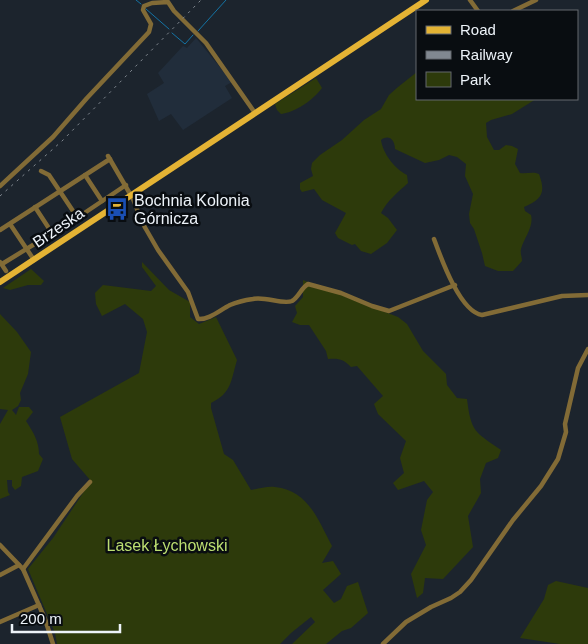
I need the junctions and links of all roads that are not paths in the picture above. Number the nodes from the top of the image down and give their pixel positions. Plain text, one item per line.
1 (426, 0) edge
2 (536, 0) edge
3 (168, 1) edge
4 (515, 10) edge
5 (255, 113) junction
6 (42, 172) dead end
7 (85, 175) junction
8 (126, 185) junction
9 (0, 186) edge
10 (60, 191) junction
11 (131, 195) junction
12 (102, 201) junction
13 (35, 207) junction
14 (77, 217) junction
15 (10, 224) junction
16 (0, 230) edge
17 (52, 233) junction
18 (434, 239) dead end
19 (26, 249) junction
20 (34, 260) junction
21 (1, 262) edge
22 (6, 271) dead end
23 (0, 282) edge
24 (455, 285) junction
25 (588, 294) edge
26 (588, 349) edge
27 (90, 482) dead end
28 (0, 545) edge
29 (21, 567) junction
30 (0, 576) edge
31 (39, 605) junction
32 (0, 622) edge
33 (53, 644) edge
34 (384, 644) edge

1 - 5 main road, Brzeska
2 - 4 street
3 - 5 street
3 - 9 street
5 - 11 main road, Brzeska
6 - 10 street
7 - 8 street
7 - 10 street
7 - 12 street
8 - 11 street
8 - 12 street
10 - 13 street
10 - 14 street
11 - 20 main road, Brzeska
11 - 24 street
12 - 14 street
13 - 15 street
13 - 17 street
14 - 17 street
15 - 16 street
15 - 19 street
17 - 19 street
18 - 24 street
19 - 20 street
19 - 21 street
20 - 23 main road, Brzeska
21 - 22 street
24 - 25 street
26 - 34 street
27 - 29 street
28 - 29 street
29 - 30 street
29 - 31 street
31 - 32 street
31 - 33 street

